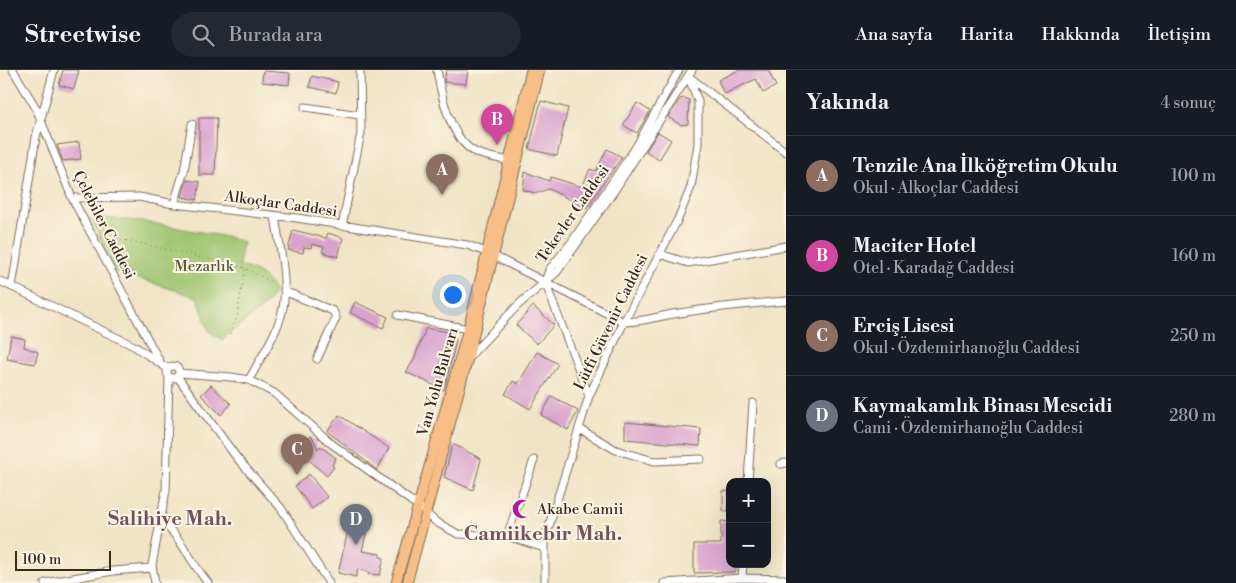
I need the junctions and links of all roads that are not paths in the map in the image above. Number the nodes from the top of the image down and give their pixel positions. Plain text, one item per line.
1 (13, 70) edge
2 (54, 70) edge
3 (360, 70) edge
4 (437, 70) edge
5 (531, 70) edge
6 (540, 70) edge
7 (678, 70) edge
8 (690, 73) edge
9 (305, 107) dead end
10 (360, 115) junction
11 (41, 120) junction
12 (192, 124) dead end
13 (786, 152) edge
14 (508, 161) junction
15 (72, 198) junction
16 (174, 204) junction
17 (275, 216) junction
18 (342, 226) junction
19 (786, 246) edge
20 (490, 254) junction
21 (660, 254) junction
22 (0, 280) edge
23 (544, 282) junction
24 (12, 287) junction
25 (284, 291) junction
26 (786, 301) edge
27 (398, 315) dead end
28 (624, 322) junction
29 (468, 329) junction
30 (468, 358) junction
31 (317, 359) dead end
32 (164, 366) junction
33 (175, 376) junction
34 (249, 380) junction
35 (589, 396) junction
36 (753, 403) dead end
37 (580, 429) junction
38 (701, 459) dead end
39 (534, 460) dead end
40 (748, 478) edge
41 (418, 506) junction
42 (427, 513) junction
43 (162, 522) junction
44 (507, 536) junction
45 (544, 548) junction
46 (152, 568) junction
47 (743, 568) edge
48 (742, 578) junction
49 (781, 581) edge
50 (45, 583) edge
51 (155, 583) edge
52 (208, 583) edge
53 (329, 583) edge
54 (396, 583) edge
55 (407, 583) edge
56 (545, 583) edge
57 (664, 583) edge

1 - 11 street, Çelebiler Caddesi
2 - 11 street
3 - 10 street
4 - 14 street
5 - 14 main road, Van Yolu Bulvarı
6 - 20 main road
7 - 8 street
7 - 23 street, Tekevler Caddesi
8 - 13 street
8 - 21 street, Lütfi Güvenir Caddesi
8 - 23 street
9 - 10 street
10 - 18 street
11 - 15 street, Çelebiler Caddesi
11 - 24 street
12 - 16 street
14 - 20 main road, Van Yolu Bulvarı
15 - 16 street, Alkoçlar Caddesi
15 - 32 street, Çelebiler Caddesi
16 - 17 street, Alkoçlar Caddesi
17 - 18 street, Alkoçlar Caddesi
17 - 25 street
18 - 20 street, Alkoçlar Caddesi
19 - 21 street
20 - 23 street, Alkoçlar Caddesi
20 - 29 main road, Van Yolu Bulvarı
20 - 30 main road
21 - 28 street, Lütfi Güvenir Caddesi
22 - 24 street
23 - 28 street, Alkoçlar Caddesi
23 - 30 street, Tekevler Caddesi
23 - 35 street
24 - 32 street
25 - 31 street
25 - 34 street
26 - 28 street
27 - 29 street
28 - 35 street, Lütfi Güvenir Caddesi
29 - 41 main road, Van Yolu Bulvarı
30 - 42 main road
32 - 33 street, Çelebiler Caddesi
32 - 33 street
33 - 34 street
33 - 43 street
33 - 53 street
34 - 41 street
35 - 37 street, Lütfi Güvenir Caddesi
36 - 40 street
37 - 38 street
37 - 45 street, Lütfi Güvenir Caddesi
39 - 44 street
41 - 42 street
41 - 54 main road, Van Yolu Bulvarı
42 - 44 street
42 - 55 main road
43 - 46 street
43 - 52 street
44 - 45 street
45 - 56 street, Lütfi Güvenir Caddesi
46 - 50 street
46 - 51 street
47 - 48 street
48 - 49 street
48 - 57 street

